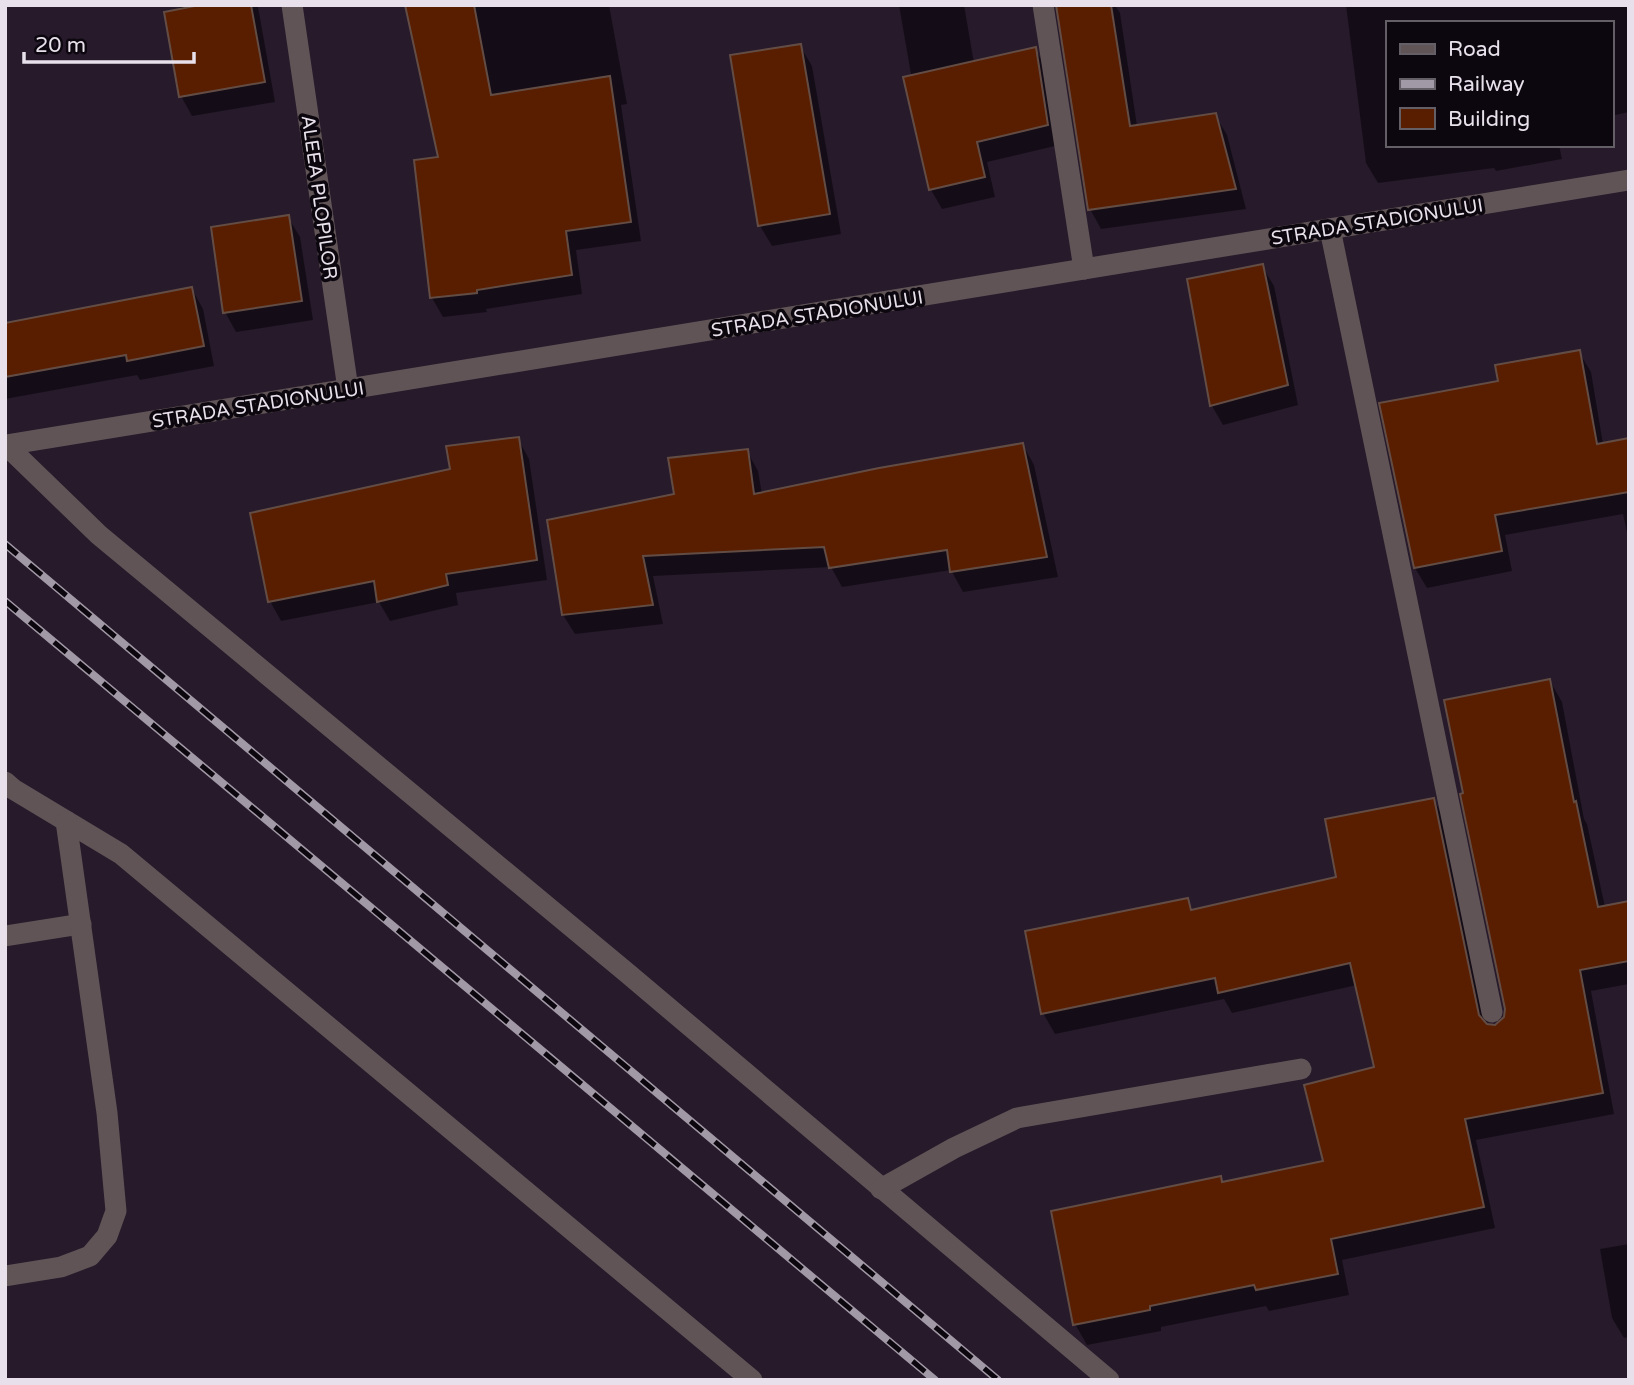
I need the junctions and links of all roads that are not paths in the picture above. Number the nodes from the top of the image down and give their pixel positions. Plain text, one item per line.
1 (292, 5) edge
2 (1043, 5) edge
3 (1629, 180) edge
4 (1330, 229) junction
5 (1084, 269) junction
6 (348, 389) junction
7 (6, 445) edge
8 (5, 782) edge
9 (66, 821) junction
10 (81, 923) junction
11 (5, 936) edge
12 (1492, 1012) dead end
13 (1301, 1069) dead end
14 (881, 1189) junction
15 (5, 1276) edge
16 (752, 1380) edge
17 (1109, 1380) edge

1 - 6 street, ALEEA PLOPILOR
2 - 5 street
3 - 4 street, STRADA STADIONULUI
4 - 5 street, STRADA STADIONULUI
4 - 12 street
5 - 6 street, STRADA STADIONULUI
6 - 7 street, STRADA STADIONULUI
7 - 14 street
8 - 9 street
9 - 10 street
9 - 16 street
10 - 11 street
10 - 15 street
13 - 14 street
14 - 17 street

